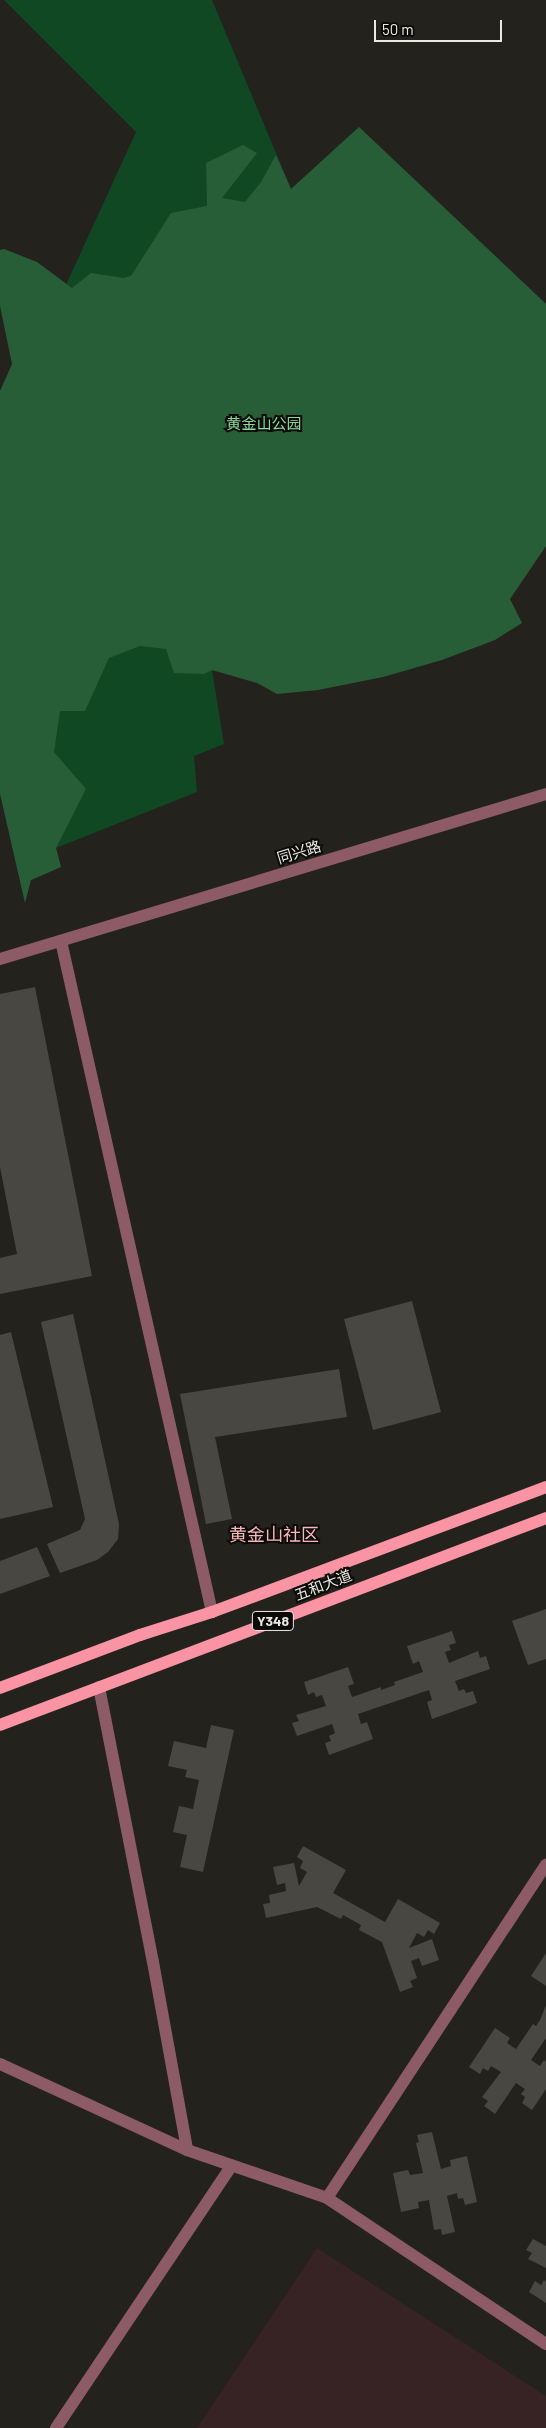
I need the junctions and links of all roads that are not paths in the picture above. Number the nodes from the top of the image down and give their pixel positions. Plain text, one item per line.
1 (546, 794) edge
2 (61, 941) junction
3 (0, 959) edge
4 (546, 1487) edge
5 (546, 1518) edge
6 (212, 1612) junction
7 (0, 1688) edge
8 (99, 1688) junction
9 (0, 1725) edge
10 (546, 1865) edge
11 (0, 2064) edge
12 (188, 2150) junction
13 (232, 2165) junction
14 (327, 2198) junction
15 (546, 2344) edge
16 (56, 2428) edge

1 - 2 street, 同兴路
2 - 3 street, 同兴路
2 - 6 street
4 - 6 main road, 五和大道 / Y348
5 - 8 main road, 五和大道 / Y348
6 - 7 main road, 五和大道 / Y348
8 - 9 main road, 五和大道 / Y348
8 - 12 street
10 - 14 street
11 - 12 street
12 - 13 street
13 - 14 street
13 - 16 street
14 - 15 street

